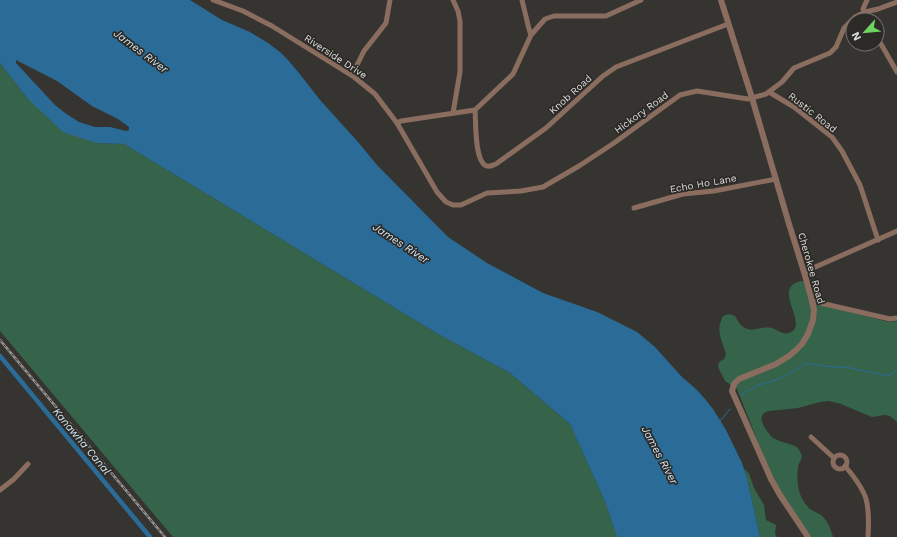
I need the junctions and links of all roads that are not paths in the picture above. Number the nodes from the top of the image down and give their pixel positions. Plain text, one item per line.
1 (213, 0) edge
2 (390, 0) edge
3 (453, 0) edge
4 (522, 0) edge
5 (641, 0) edge
6 (721, 0) edge
7 (868, 0) edge
8 (897, 2) edge
9 (865, 12) joint
10 (728, 24) junction
11 (845, 27) edge
12 (531, 35) junction
13 (885, 51) edge
14 (897, 72) edge
15 (352, 75) junction
16 (769, 92) junction
17 (752, 98) junction
18 (475, 110) junction
19 (453, 113) junction
20 (397, 123) junction
21 (776, 179) junction
22 (446, 202) joint
23 (634, 208) dead end
24 (897, 231) edge
25 (878, 240) junction
26 (804, 272) junction
27 (812, 301) junction
28 (897, 318) edge
29 (811, 437) dead end
30 (834, 458) junction
31 (28, 464) dead end
32 (845, 466) junction
33 (0, 490) edge
34 (808, 537) edge
35 (868, 537) edge

1 - 15 street, Riverside Drive
2 - 15 street
3 - 19 street
4 - 12 street
5 - 12 street
6 - 10 street, Cherokee Road
7 - 9 street
8 - 9 street, Hickory Road
10 - 17 street, Cherokee Road
10 - 18 street, Knob Road
11 - 16 street, Hickory Road
12 - 18 street
13 - 14 street
15 - 20 street, Riverside Drive
16 - 17 street, Hickory Road
16 - 25 street, Rustic Road
17 - 21 street, Cherokee Road
17 - 22 street, Hickory Road
18 - 19 street
19 - 20 street
20 - 22 street, Riverside Drive
21 - 23 street, Echo Ho Lane
21 - 26 street, Cherokee Road
24 - 25 street
25 - 26 street
26 - 27 street, Cherokee Road
27 - 28 street
27 - 34 street, Cherokee Road
29 - 30 street
30 - 32 street
30 - 32 street
31 - 33 street
32 - 35 street

